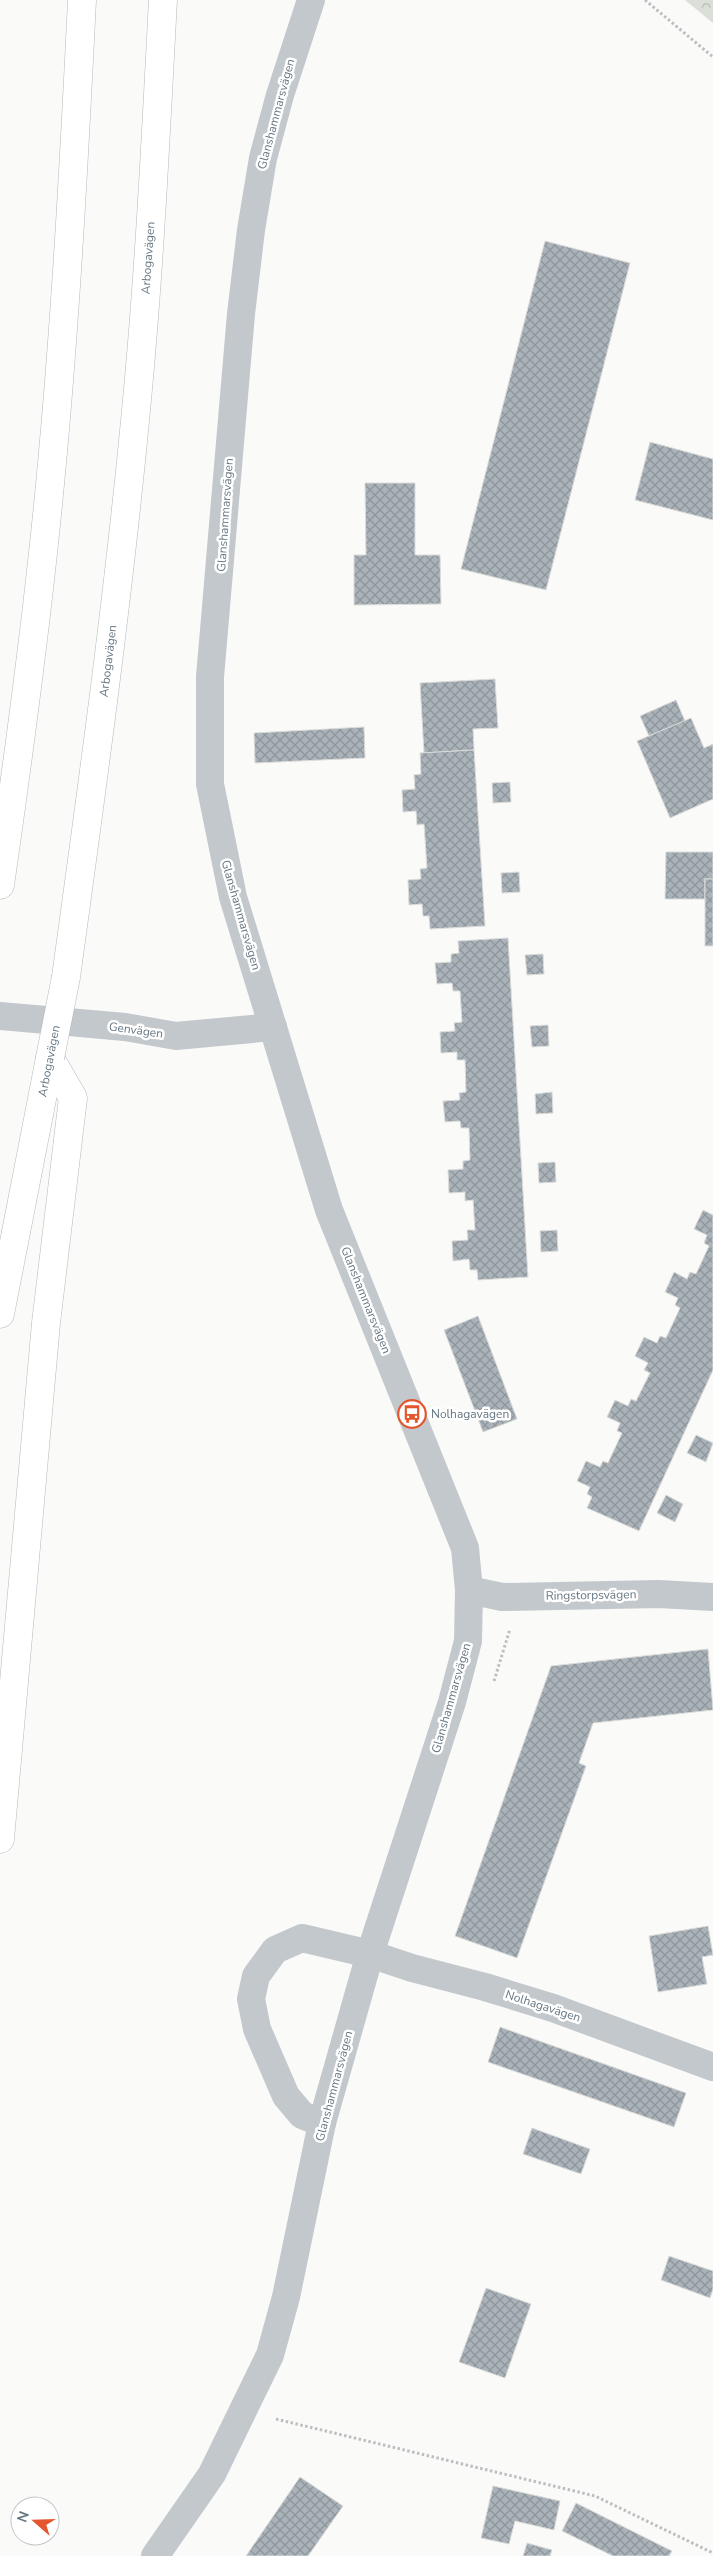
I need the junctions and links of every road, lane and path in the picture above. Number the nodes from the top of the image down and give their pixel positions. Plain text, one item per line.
1 (82, 0) edge
2 (163, 0) edge
3 (311, 0) edge
4 (645, 0) edge
5 (713, 57) edge
6 (0, 885) edge
7 (0, 1016) edge
8 (273, 1027) junction
9 (50, 1058) junction
10 (0, 1314) edge
11 (469, 1590) junction
12 (713, 1597) edge
13 (0, 1839) edge
14 (370, 1954) junction
15 (713, 2067) edge
16 (322, 2123) junction
17 (244, 2410) junction
18 (713, 2553) edge
19 (155, 2556) edge

1 - 6 highway
2 - 9 highway, Arbogavägen, bridge
3 - 8 street, Glanshammarsvägen
4 - 5 path
7 - 8 street, Genvägen
8 - 11 street, Glanshammarsvägen
9 - 10 highway, Arbogavägen
9 - 13 highway
11 - 12 street, Ringstorpsvägen
11 - 14 street, Glanshammarsvägen
14 - 15 street, Nolhagavägen
14 - 16 street, Glanshammarsvägen
14 - 16 street, Nolhagavägen
16 - 17 street, Glanshammarsvägen
17 - 18 path
17 - 19 street, Glanshammarsvägen

